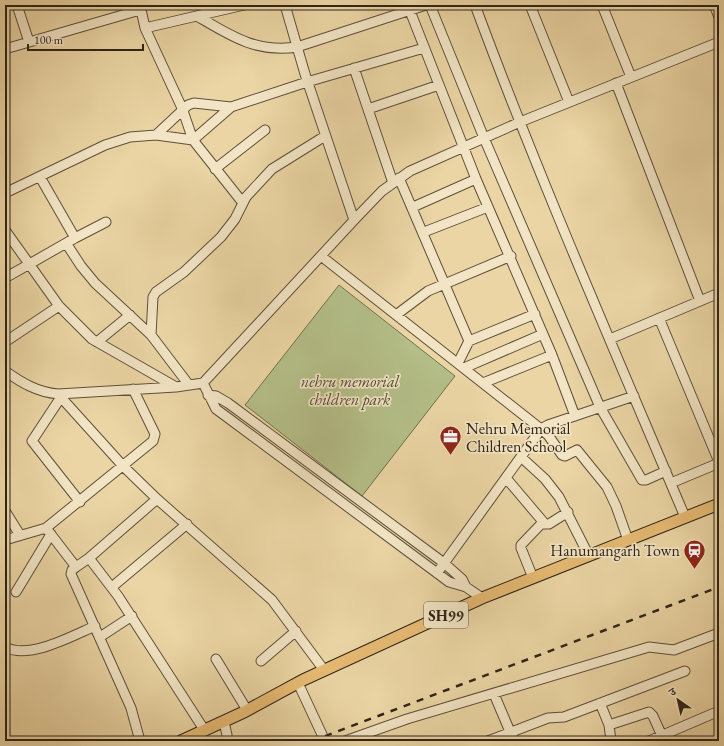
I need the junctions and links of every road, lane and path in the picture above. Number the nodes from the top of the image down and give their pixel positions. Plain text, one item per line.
1 (17, 5) edge
2 (244, 5) edge
3 (285, 5) edge
4 (426, 5) edge
5 (430, 5) edge
6 (530, 5) edge
7 (602, 5) edge
8 (714, 5) edge
9 (478, 6) edge
10 (134, 8) edge
11 (410, 10) junction
12 (197, 16) junction
13 (719, 17) edge
14 (145, 28) junction
15 (29, 42) junction
16 (719, 42) edge
17 (297, 47) junction
18 (424, 48) junction
19 (5, 49) edge
20 (354, 68) junction
21 (631, 77) junction
22 (307, 82) junction
23 (616, 83) junction
24 (439, 85) junction
25 (569, 102) junction
26 (182, 108) junction
27 (231, 108) junction
28 (368, 109) junction
29 (520, 122) junction
30 (265, 130) dead end
31 (156, 135) junction
32 (325, 136) junction
33 (484, 138) junction
34 (193, 140) junction
35 (464, 146) junction
36 (215, 169) junction
37 (40, 177) junction
38 (476, 179) junction
39 (396, 180) junction
40 (5, 193) edge
41 (243, 203) junction
42 (413, 207) junction
43 (488, 207) junction
44 (354, 220) junction
45 (106, 222) dead end
46 (5, 230) edge
47 (424, 232) junction
48 (75, 238) junction
49 (66, 243) junction
50 (321, 256) junction
51 (511, 256) junction
52 (28, 264) junction
53 (5, 278) edge
54 (445, 284) junction
55 (719, 293) edge
56 (700, 301) junction
57 (59, 306) junction
58 (535, 314) junction
59 (130, 315) junction
60 (396, 315) junction
61 (659, 318) junction
62 (543, 334) junction
63 (150, 336) junction
64 (610, 339) junction
65 (469, 341) junction
66 (5, 342) edge
67 (97, 342) junction
68 (552, 355) junction
69 (461, 365) junction
70 (7, 377) edge
71 (203, 383) junction
72 (483, 383) junction
73 (189, 385) junction
74 (176, 387) junction
75 (133, 389) junction
76 (59, 396) junction
77 (208, 396) junction
78 (634, 396) junction
79 (600, 407) junction
80 (575, 416) junction
81 (541, 429) junction
82 (521, 457) junction
83 (719, 463) edge
84 (123, 466) junction
85 (666, 471) junction
86 (506, 478) junction
87 (671, 483) junction
88 (350, 495) junction
89 (157, 499) junction
90 (80, 502) junction
91 (344, 504) junction
92 (719, 504) edge
93 (5, 511) edge
94 (568, 512) junction
95 (685, 517) junction
96 (543, 522) junction
97 (187, 524) junction
98 (48, 531) junction
99 (20, 535) junction
100 (5, 540) edge
101 (628, 540) junction
102 (589, 556) junction
103 (89, 558) junction
104 (444, 564) junction
105 (76, 567) junction
106 (437, 573) junction
107 (533, 578) junction
108 (112, 587) junction
109 (466, 587) junction
110 (16, 592) dead end
111 (482, 598) junction
112 (132, 616) junction
113 (95, 626) junction
114 (296, 631) junction
115 (719, 633) edge
116 (100, 637) junction
117 (5, 647) edge
118 (216, 659) dead end
119 (261, 661) dead end
120 (324, 670) junction
121 (685, 671) dead end
122 (298, 682) junction
123 (494, 694) junction
124 (600, 703) junction
125 (247, 710) junction
126 (719, 711) edge
127 (224, 722) junction
128 (609, 725) junction
129 (205, 731) junction
130 (227, 735) dead end
131 (662, 736) junction
132 (512, 737) edge
133 (140, 741) edge
134 (181, 741) edge
135 (325, 741) edge
136 (345, 741) edge
137 (488, 741) edge
138 (611, 741) edge
139 (649, 741) edge

1 - 15 street
2 - 12 street
3 - 17 street
4 - 11 street
5 - 33 street
6 - 25 street
7 - 21 street
8 - 13 street
9 - 29 street
10 - 14 street
10 - 15 street
11 - 17 street
11 - 18 street
12 - 14 street
12 - 17 street
14 - 26 street
15 - 19 street
16 - 21 street
17 - 22 street
18 - 20 street
18 - 24 street
20 - 22 street
20 - 28 street
21 - 23 street
22 - 27 street
22 - 32 street
23 - 25 street
23 - 56 street
24 - 28 street
24 - 35 street
25 - 29 street
26 - 27 street
26 - 31 street
26 - 34 street
27 - 34 street
28 - 39 street
29 - 33 street
29 - 64 street
30 - 36 street
31 - 34 street
31 - 37 street
32 - 41 street
32 - 44 street
33 - 35 street
33 - 79 street
34 - 36 street
35 - 38 street
35 - 39 street
36 - 41 street
37 - 40 street
37 - 48 street
38 - 42 street
38 - 43 street
39 - 42 street
39 - 44 street
41 - 63 street
42 - 47 street
43 - 47 street
43 - 51 street
44 - 50 street
45 - 48 street
46 - 52 street
47 - 54 street
48 - 49 street
49 - 52 street
49 - 59 street
50 - 60 street
50 - 71 street
51 - 54 street
51 - 58 street
52 - 53 street
52 - 57 street
54 - 60 street
54 - 65 street
55 - 56 street
56 - 61 street
57 - 66 street
57 - 67 street
58 - 62 street
58 - 65 street
59 - 63 street
59 - 67 street
60 - 69 street
61 - 64 street
61 - 83 street
62 - 68 street
62 - 69 street
63 - 73 street
64 - 78 street
65 - 69 street
67 - 74 street
68 - 72 street
68 - 80 street
69 - 72 street
70 - 76 street
71 - 73 street
71 - 77 street
72 - 81 street
73 - 74 street
74 - 75 street
75 - 76 street
75 - 84 street
76 - 84 street
76 - 90 street
77 - 88 street
77 - 91 street
78 - 79 street
78 - 85 street
79 - 80 street
79 - 85 street
80 - 81 street
81 - 82 street
81 - 101 street
82 - 86 street
82 - 94 street
83 - 87 street
84 - 89 street
84 - 90 street
85 - 87 street
86 - 96 street
86 - 104 street
87 - 95 street
88 - 91 street
88 - 104 street
89 - 97 street
89 - 103 street
90 - 98 street
91 - 106 street
92 - 95 main road, SH99
93 - 99 street
94 - 96 street
94 - 102 street
95 - 101 main road, SH99
96 - 107 street
97 - 108 street
97 - 114 street
98 - 99 street
98 - 105 street
98 - 110 street
99 - 100 street
101 - 102 main road, SH99
102 - 107 main road, SH99
103 - 105 street
103 - 108 street
104 - 106 street
104 - 109 street
105 - 113 street
106 - 109 street
107 - 111 main road, SH99
108 - 112 street
109 - 111 street
111 - 120 main road, SH99
112 - 116 street
112 - 129 street
113 - 116 street
113 - 117 street
114 - 119 street
114 - 120 street
115 - 123 street
116 - 133 street
118 - 125 street
120 - 122 main road, SH99
121 - 124 street
122 - 125 main road, SH99
122 - 135 street
123 - 132 street
123 - 136 street
124 - 128 street
124 - 132 street
125 - 127 main road, SH99
126 - 131 street
127 - 129 main road, SH99
127 - 130 street
128 - 131 street
128 - 138 street
129 - 134 main road, SH99
131 - 139 street
132 - 137 street

